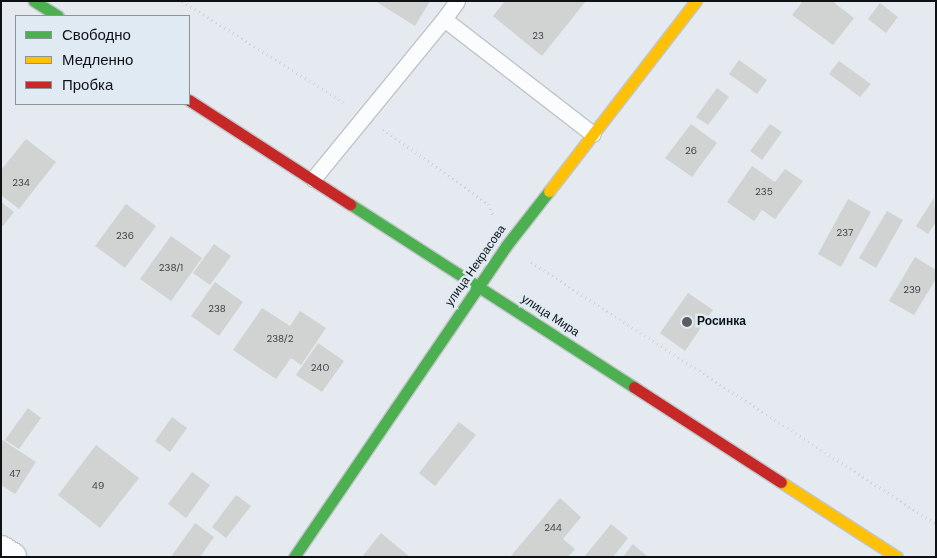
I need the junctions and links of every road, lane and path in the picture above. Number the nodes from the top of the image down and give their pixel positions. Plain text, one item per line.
1 (34, 1) edge
2 (182, 1) edge
3 (457, 1) edge
4 (696, 1) edge
5 (56, 15) edge
6 (444, 19) junction
7 (190, 101) edge
8 (365, 116) junction
9 (593, 134) junction
10 (313, 180) junction
11 (506, 246) junction
12 (478, 286) junction
13 (936, 524) edge
14 (1, 550) edge
15 (12, 557) edge
16 (294, 557) edge
17 (897, 557) edge

1 - 5 street
2 - 8 path
3 - 6 lane
4 - 9 street, улица Некрасова
6 - 8 lane
6 - 9 lane
7 - 10 street, улица Мира
8 - 10 lane
8 - 11 path
9 - 11 street, улица Некрасова
10 - 12 street, улица Мира
11 - 12 street, улица Некрасова
11 - 13 path
12 - 16 street, улица Некрасова
12 - 17 street, улица Мира
14 - 15 street

